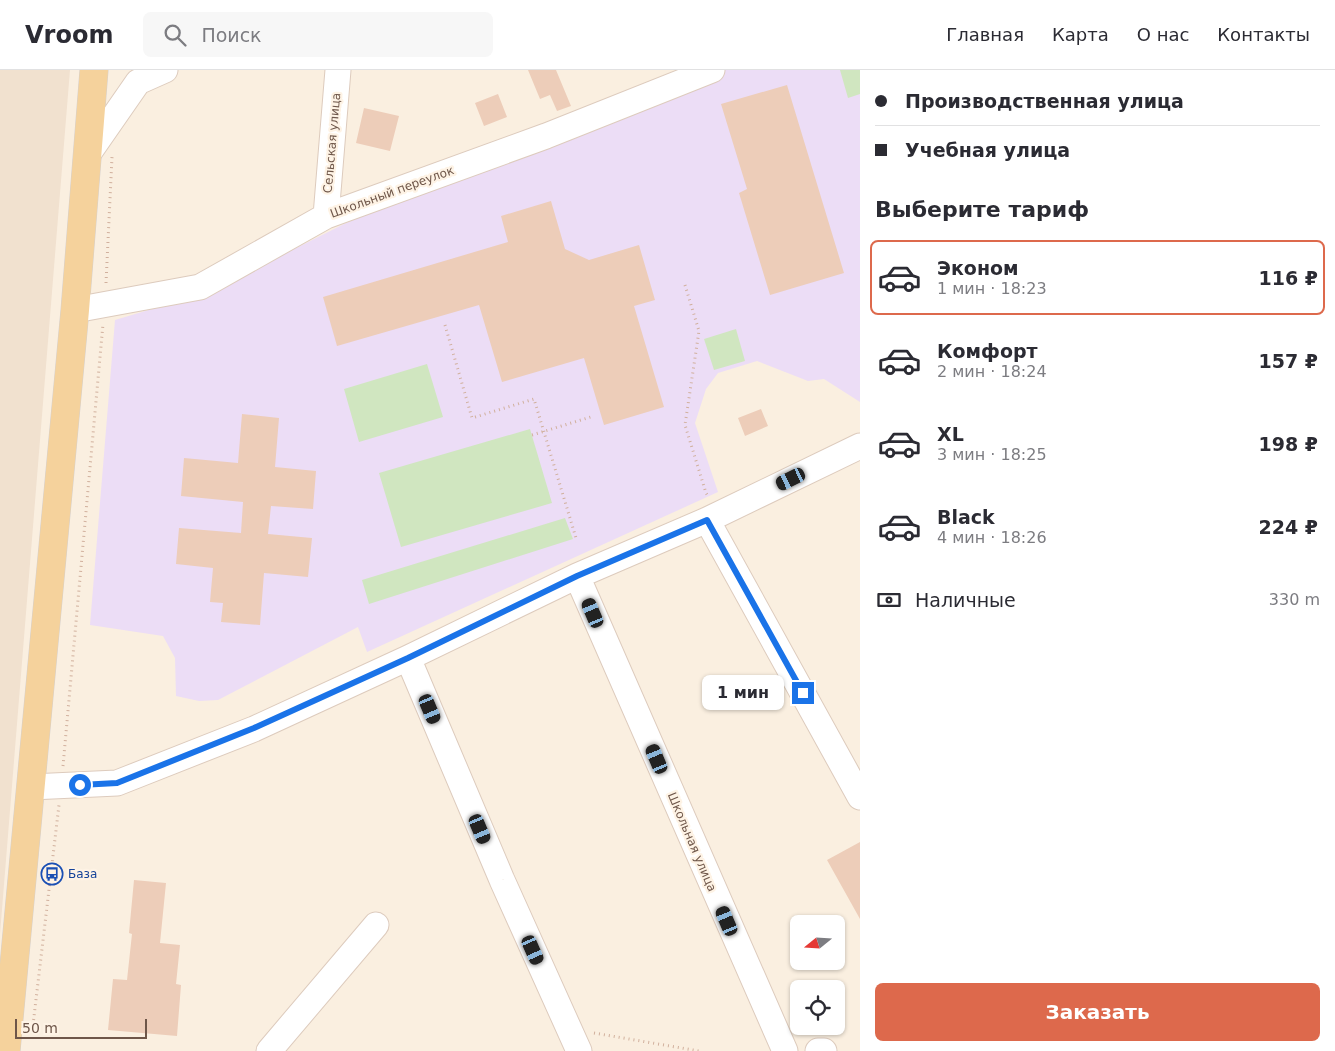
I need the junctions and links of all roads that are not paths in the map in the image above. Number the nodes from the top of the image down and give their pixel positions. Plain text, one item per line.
1 (94, 70) edge
2 (165, 70) edge
3 (338, 70) edge
4 (712, 70) edge
5 (100, 152) junction
6 (326, 216) junction
7 (75, 310) junction
8 (860, 446) edge
9 (717, 515) junction
10 (577, 576) junction
11 (408, 658) junction
12 (31, 787) junction
13 (860, 797) edge
14 (376, 925) dead end
15 (6, 1051) edge
16 (269, 1051) edge
17 (579, 1051) edge
18 (785, 1051) edge
19 (818, 1051) edge
20 (824, 1051) edge

1 - 5 main road
2 - 5 street
3 - 6 street, Сельская улица
4 - 6 street, Школьный переулок
5 - 7 main road
6 - 7 street, Школьный переулок
7 - 12 main road
8 - 9 street
9 - 10 street
9 - 13 street
10 - 11 street
10 - 18 street, Школьная улица
11 - 12 street
11 - 17 street
12 - 15 main road
14 - 16 street
19 - 20 street

